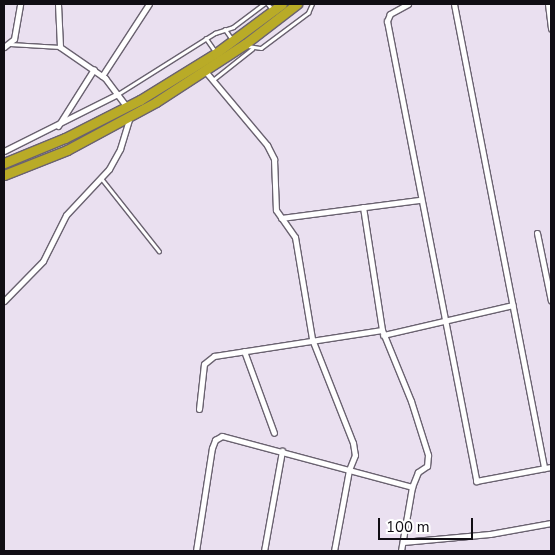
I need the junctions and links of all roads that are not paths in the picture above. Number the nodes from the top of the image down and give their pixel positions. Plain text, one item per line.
1 (20, 4) edge
2 (58, 4) edge
3 (149, 4) edge
4 (282, 4) edge
5 (297, 4) edge
6 (312, 4) edge
7 (408, 4) edge
8 (454, 4) edge
9 (548, 4) edge
10 (268, 6) edge
11 (250, 14) junction
12 (256, 23) junction
13 (225, 29) junction
14 (551, 29) edge
15 (206, 38) junction
16 (233, 40) junction
17 (10, 44) junction
18 (248, 46) junction
19 (4, 47) edge
20 (60, 47) junction
21 (216, 53) junction
22 (94, 69) junction
23 (205, 71) junction
24 (102, 76) junction
25 (213, 80) junction
26 (118, 94) junction
27 (128, 107) junction
28 (130, 116) junction
29 (58, 126) junction
30 (4, 151) edge
31 (4, 163) edge
32 (4, 175) edge
33 (102, 179) junction
34 (419, 200) junction
35 (363, 207) junction
36 (281, 218) junction
37 (537, 234) dead end
38 (159, 251) dead end
39 (4, 301) edge
40 (551, 301) edge
41 (512, 305) junction
42 (443, 321) junction
43 (382, 333) junction
44 (312, 339) junction
45 (244, 351) junction
46 (199, 409) dead end
47 (274, 433) dead end
48 (282, 451) junction
49 (551, 467) edge
50 (544, 468) junction
51 (349, 470) junction
52 (412, 487) junction
53 (551, 523) edge
54 (403, 542) junction
55 (196, 551) edge
56 (264, 551) edge
57 (334, 551) edge
58 (401, 551) edge

1 - 17 street
2 - 20 street
3 - 24 street
4 - 10 highway
5 - 18 highway
6 - 18 lane
7 - 34 street
8 - 41 street
9 - 14 street
10 - 11 lane
10 - 12 highway
11 - 12 lane
11 - 13 lane
12 - 16 highway
13 - 15 lane
13 - 16 lane
15 - 21 lane
15 - 26 lane
16 - 21 highway
17 - 19 street
17 - 20 lane
18 - 23 highway
18 - 25 lane
20 - 22 street
21 - 27 highway
22 - 24 street
22 - 29 street
23 - 25 street
23 - 28 highway
24 - 26 street
25 - 36 street
26 - 27 street
26 - 29 street
27 - 31 highway
28 - 32 highway
28 - 33 street
29 - 30 street
33 - 38 lane
33 - 39 street
34 - 35 street
34 - 42 street
35 - 36 street
35 - 43 street
36 - 44 street
37 - 40 street
41 - 42 street
41 - 50 street
42 - 43 street
42 - 50 street
43 - 44 street
43 - 52 street
44 - 45 street
44 - 51 street
45 - 46 street
45 - 47 street
48 - 51 street
48 - 55 street
48 - 56 street
49 - 50 street
51 - 52 street
51 - 57 street
52 - 54 street
53 - 54 street
54 - 58 street

